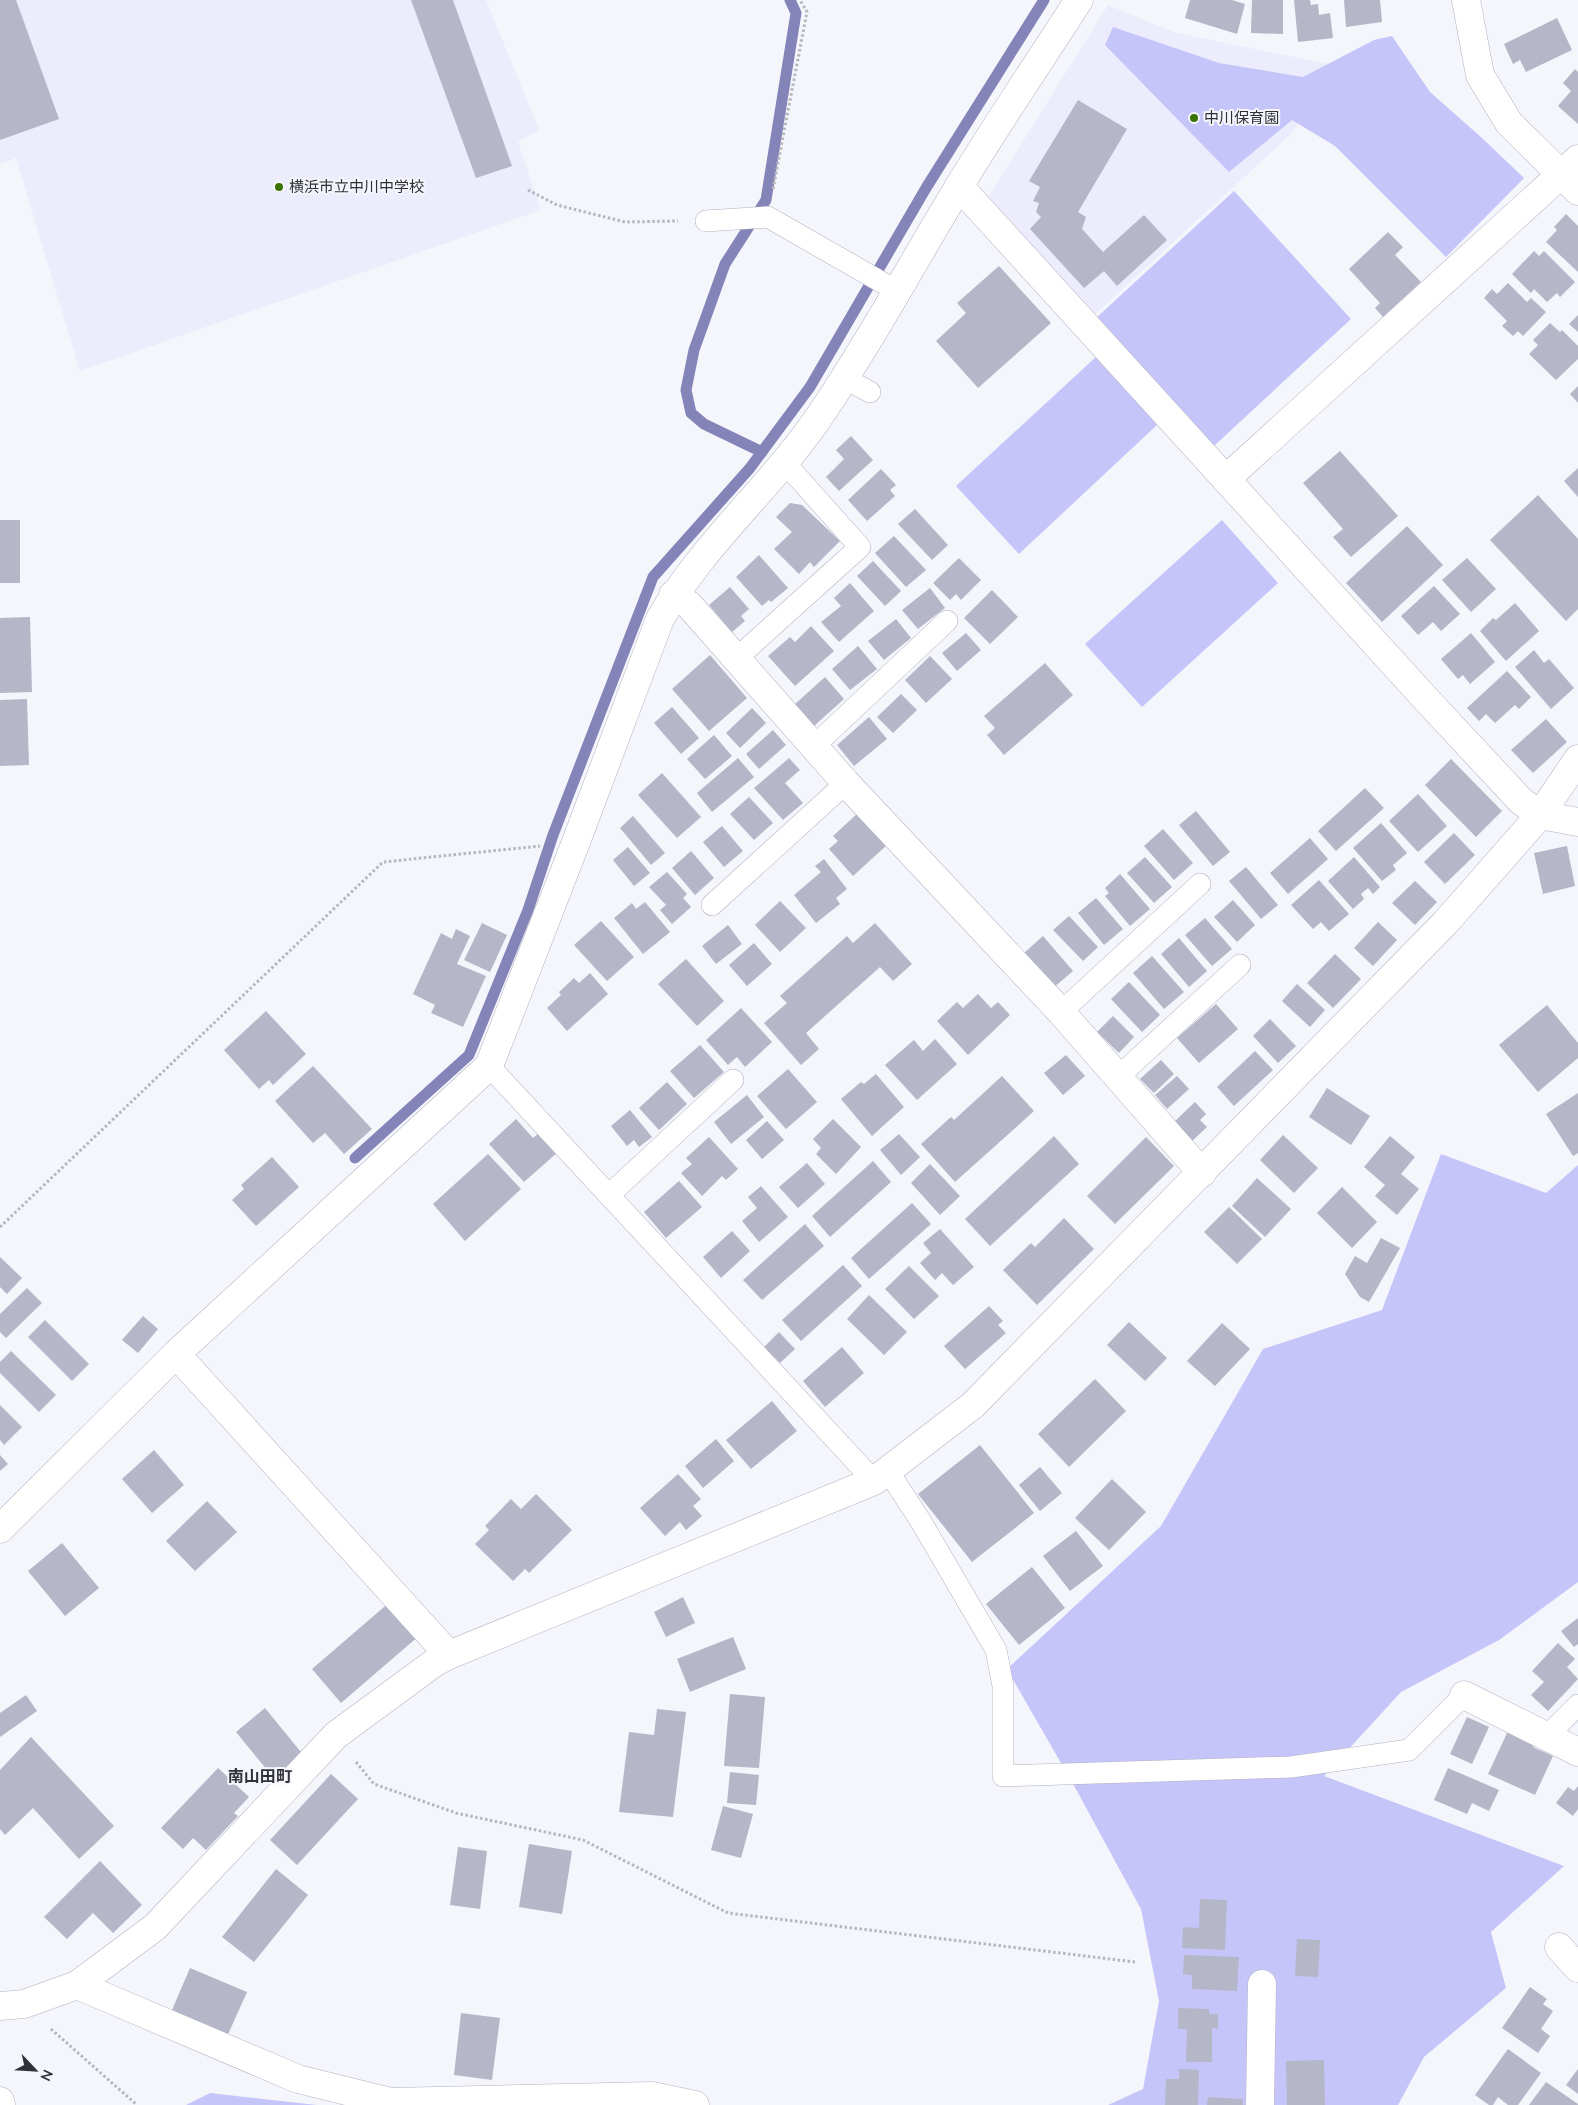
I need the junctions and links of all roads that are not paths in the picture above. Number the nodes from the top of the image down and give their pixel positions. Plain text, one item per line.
1 (1079, 0) edge
2 (1466, 0) edge
3 (1573, 175) edge
4 (958, 186) junction
5 (706, 221) road end
6 (895, 290) junction
7 (844, 378) junction
8 (870, 392) dead end
9 (785, 463) junction
10 (1226, 479) junction
11 (673, 595) junction
12 (947, 620) dead end
13 (737, 658) junction
14 (813, 747) junction
15 (1578, 759) edge
16 (846, 782) junction
17 (1540, 815) junction
18 (1578, 822) edge
19 (1200, 884) dead end
20 (712, 905) dead end
21 (1240, 965) dead end
22 (1061, 1012) junction
23 (489, 1066) junction
24 (1118, 1077) junction
25 (733, 1080) dead end
26 (1202, 1173) junction
27 (609, 1195) junction
28 (176, 1354) junction
29 (881, 1476) junction
30 (0, 1529) edge
31 (448, 1655) junction
32 (1464, 1695) joint
33 (1578, 1705) edge
34 (1547, 1736) junction
35 (1578, 1752) edge
36 (1559, 1947) dead end
37 (1578, 1968) edge
38 (1262, 1984) dead end
39 (77, 1985) junction
40 (12, 2005) edge
41 (0, 2101) edge
42 (1, 2105) edge
43 (695, 2105) edge
44 (1260, 2105) edge

1 - 4 street
2 - 3 street
3 - 10 street
4 - 6 street
4 - 10 street
5 - 6 lane
6 - 7 street
7 - 8 lane
7 - 9 street
9 - 11 street
9 - 13 lane
10 - 17 street
11 - 13 street
11 - 23 street
12 - 14 lane
13 - 14 street
14 - 16 street
15 - 17 street
16 - 20 lane
16 - 22 street
17 - 18 street
17 - 26 street
19 - 22 lane
21 - 24 lane
22 - 24 street
23 - 27 lane
23 - 28 street
24 - 26 street
25 - 27 lane
26 - 29 street
27 - 29 lane
28 - 30 street
28 - 31 street
29 - 31 street
29 - 32 lane
31 - 39 street
32 - 34 street
33 - 34 lane
34 - 35 street
36 - 37 street
38 - 44 street
39 - 40 street
39 - 43 street
41 - 42 street

